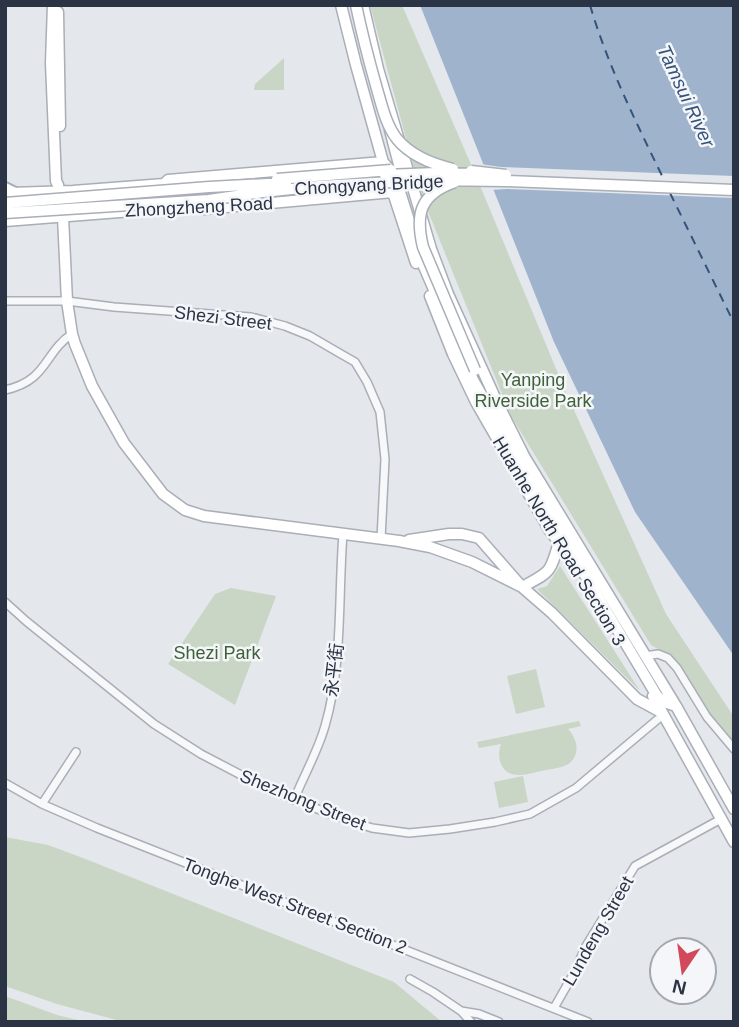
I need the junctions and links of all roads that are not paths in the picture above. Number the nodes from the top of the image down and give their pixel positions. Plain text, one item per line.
1 (53, 5) edge
2 (58, 5) edge
3 (341, 5) edge
4 (356, 5) edge
5 (363, 5) edge
6 (378, 69) junction
7 (402, 145) junction
8 (396, 158) junction
9 (383, 162) junction
10 (506, 175) junction
11 (398, 177) junction
12 (460, 180) junction
13 (164, 184) junction
14 (734, 184) edge
15 (108, 188) junction
16 (734, 190) edge
17 (8, 191) edge
18 (60, 192) junction
19 (393, 192) junction
20 (29, 193) junction
21 (99, 201) junction
22 (5, 203) edge
23 (200, 205) junction
24 (81, 208) junction
25 (5, 213) edge
26 (109, 213) junction
27 (63, 217) junction
28 (32, 219) junction
29 (5, 221) edge
30 (448, 294) junction
31 (5, 301) edge
32 (67, 301) junction
33 (72, 334) junction
34 (5, 390) edge
35 (497, 402) junction
36 (343, 534) junction
37 (381, 539) junction
38 (399, 541) junction
39 (559, 541) junction
40 (522, 587) junction
41 (5, 602) edge
42 (645, 656) junction
43 (676, 706) junction
44 (664, 714) junction
45 (734, 749) edge
46 (76, 752) dead end
47 (5, 783) edge
48 (294, 800) junction
49 (42, 804) junction
50 (734, 809) edge
51 (721, 819) junction
52 (734, 842) edge
53 (410, 979) dead end
54 (554, 1008) junction
55 (461, 1011) junction
56 (471, 1022) edge
57 (499, 1022) edge
58 (588, 1022) edge

1 - 18 main road
2 - 18 main road
3 - 9 main road, Huanhe North Road Section 3
4 - 10 main road, bridge
5 - 6 main road, Huanhe North Road Section 3
6 - 7 main road, Huanhe North Road Section 3
6 - 8 main road
7 - 8 main road
7 - 30 main road, Huanhe North Road Section 3
8 - 11 main road
8 - 30 main road
9 - 11 main road, Huanhe North Road Section 3
9 - 13 main road, Zhongzheng Road
10 - 11 main road, Chongyang Bridge, bridge
10 - 14 main road, Chongyang Bridge
11 - 12 main road, Chongyang Bridge, bridge
11 - 13 main road, bridge
11 - 18 main road, Chongyang Bridge, bridge
11 - 19 main road, Huanhe North Road Section 3
11 - 21 main road, bridge
11 - 23 main road, bridge
11 - 24 main road, Chongyang Bridge, bridge
11 - 43 main road
12 - 16 main road, Chongyang Bridge, bridge
12 - 35 main road, bridge
13 - 15 main road, Zhongzheng Road
15 - 18 main road, Zhongzheng Road
15 - 26 main road
17 - 20 main road, Zhongzheng Road
18 - 20 main road, Zhongzheng Road
18 - 21 main road, bridge
18 - 22 main road, Chongyang Bridge, bridge
18 - 27 main road
19 - 23 main road, Zhongzheng Road
19 - 39 main road, Huanhe North Road Section 3
20 - 28 main road
21 - 24 main road, bridge
23 - 26 main road, Zhongzheng Road
24 - 25 main road, Chongyang Bridge, bridge
26 - 27 main road, Zhongzheng Road
27 - 28 main road, Zhongzheng Road
27 - 32 main road
28 - 29 main road, Zhongzheng Road
30 - 35 main road, Huanhe North Road Section 3
31 - 32 street, Shezi Street
32 - 33 main road
32 - 37 street, Shezi Street
33 - 34 street
33 - 36 main road
35 - 42 main road, Huanhe North Road Section 3
36 - 37 main road
36 - 48 street, 永平街
37 - 38 main road
38 - 40 main road
38 - 40 main road
39 - 40 main road
39 - 44 main road, Huanhe North Road Section 3
40 - 44 main road
41 - 48 street, Shezhong Street
42 - 43 main road, Huanhe North Road Section 3
42 - 45 street
43 - 44 main road
43 - 50 main road, Huanhe North Road Section 3
44 - 48 street, Shezhong Street
44 - 51 main road, Huanhe North Road Section 3
46 - 49 street
47 - 49 street, Tonghe West Street Section 2
49 - 54 street, Tonghe West Street Section 2
51 - 52 main road, Huanhe North Road Section 3
51 - 54 street, Lundeng Street
53 - 55 street
54 - 58 street, Tonghe West Street Section 2
55 - 56 street
55 - 57 street

